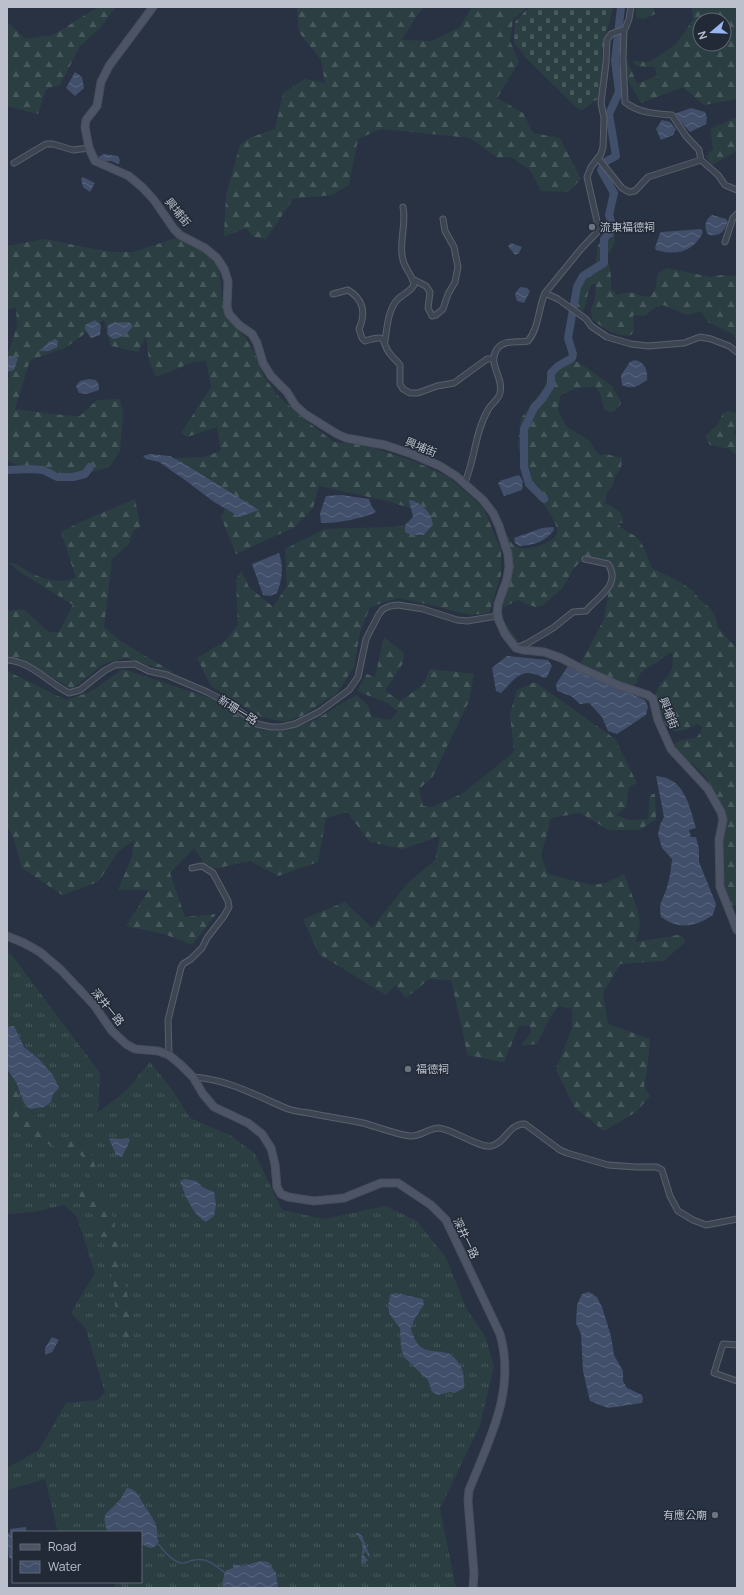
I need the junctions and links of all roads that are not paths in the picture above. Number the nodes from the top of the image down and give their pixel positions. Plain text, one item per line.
1 (153, 7) edge
2 (631, 7) edge
3 (623, 31) junction
4 (89, 148) junction
5 (598, 158) junction
6 (701, 160) junction
7 (14, 163) dead end
8 (737, 190) edge
9 (403, 207) dead end
10 (737, 214) edge
11 (443, 219) dead end
12 (725, 242) dead end
13 (414, 280) junction
14 (545, 293) junction
15 (333, 294) dead end
16 (385, 341) junction
17 (737, 352) edge
18 (494, 359) junction
19 (465, 482) junction
20 (585, 559) dead end
21 (497, 616) junction
22 (516, 648) junction
23 (7, 660) edge
24 (192, 868) dead end
25 (737, 930) edge
26 (7, 936) edge
27 (168, 1055) junction
28 (193, 1077) junction
29 (737, 1219) edge
30 (737, 1345) edge
31 (737, 1381) edge
32 (473, 1588) edge

1 - 4 street, 興埔街
2 - 3 street
3 - 5 street
3 - 6 street
4 - 7 street
4 - 19 street, 興埔街
5 - 6 street
5 - 14 street
6 - 8 street
9 - 13 street
10 - 12 street
11 - 13 street
13 - 16 street
14 - 17 street
14 - 18 street
15 - 16 street
16 - 18 street
18 - 19 street
19 - 21 street, 興埔街
20 - 22 street
21 - 22 street
21 - 23 street, 新珊一路
22 - 25 street, 興埔街
24 - 27 street
26 - 27 street, 深井一路
27 - 28 street, 深井一路
28 - 29 street
28 - 32 street, 深井一路
30 - 31 street

